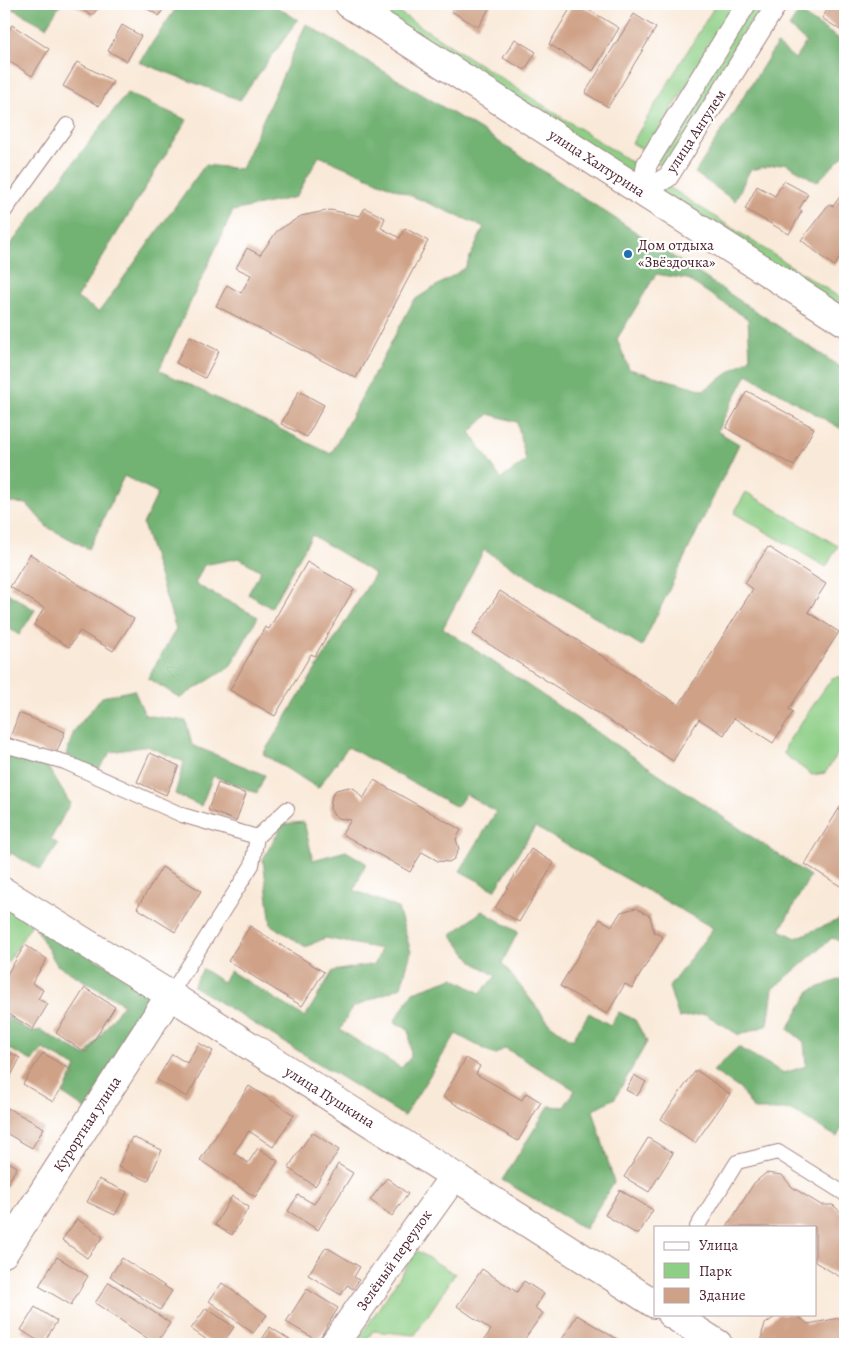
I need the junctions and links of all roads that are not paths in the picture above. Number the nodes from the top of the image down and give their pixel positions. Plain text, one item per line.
1 (349, 4) edge
2 (746, 4) edge
3 (778, 4) edge
4 (67, 125) dead end
5 (642, 192) junction
6 (4, 212) edge
7 (845, 322) edge
8 (4, 745) edge
9 (287, 809) dead end
10 (257, 837) junction
11 (4, 892) edge
12 (170, 995) junction
13 (454, 1176) junction
14 (845, 1194) edge
15 (697, 1226) edge
16 (4, 1253) edge
17 (654, 1301) edge
18 (677, 1316) edge
19 (334, 1344) edge
20 (718, 1344) edge

1 - 5 street, улица Халтурина
2 - 5 street, улица Ангулем
3 - 5 street, улица Ангулем
4 - 6 lane
5 - 7 street, улица Халтурина
8 - 10 lane
9 - 10 lane
10 - 12 lane
11 - 12 street, улица Пушкина
12 - 13 street, улица Пушкина
12 - 16 street, Курортная улица
13 - 17 street, улица Пушкина
13 - 19 street, Зелёный переулок
14 - 15 lane
18 - 20 street, улица Пушкина

